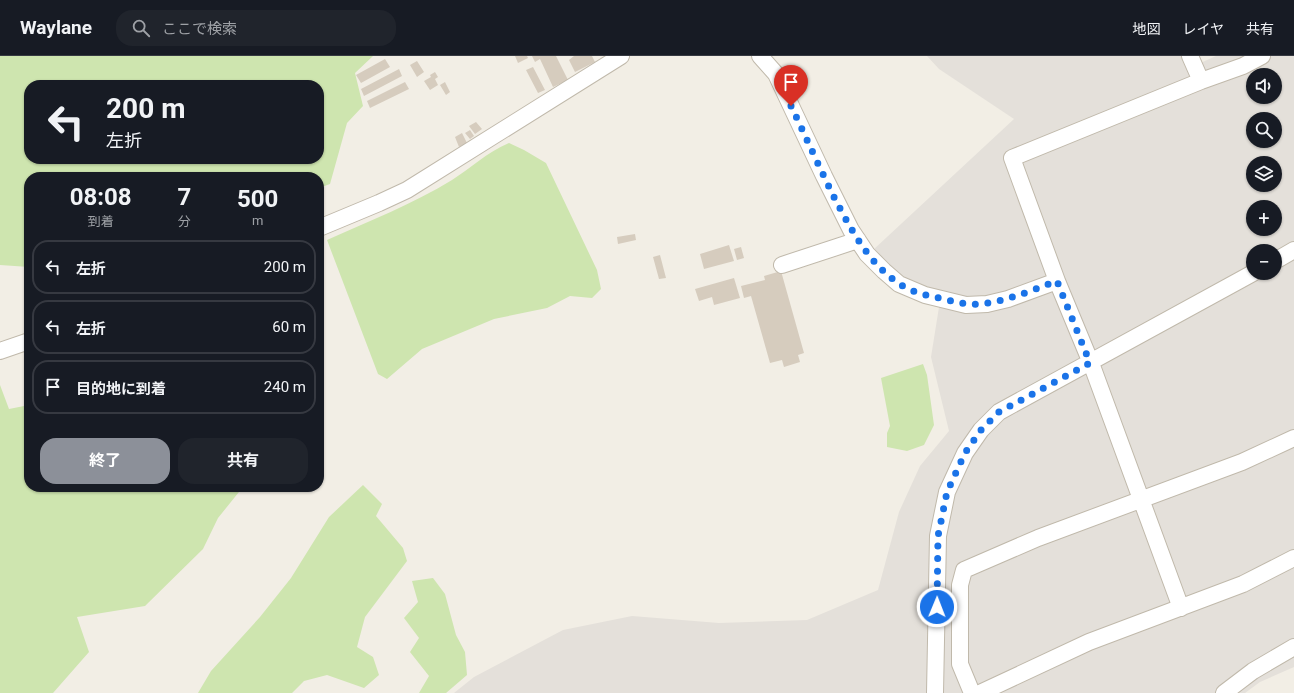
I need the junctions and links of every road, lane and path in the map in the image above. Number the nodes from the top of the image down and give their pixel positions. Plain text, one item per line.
1 (621, 56) edge
2 (760, 56) edge
3 (1190, 56) edge
4 (1262, 56) edge
5 (1201, 81) junction
6 (324, 226) edge
7 (858, 240) junction
8 (1294, 250) edge
9 (1282, 257) edge
10 (782, 265) dead end
11 (1246, 277) edge
12 (1057, 281) junction
13 (24, 343) edge
14 (0, 351) edge
15 (1090, 363) junction
16 (1294, 438) edge
17 (1141, 499) junction
18 (1294, 558) edge
19 (1181, 608) junction
20 (1294, 647) edge
21 (936, 693) edge
22 (972, 693) edge
23 (980, 693) edge
24 (1224, 693) edge

1 - 6 street
2 - 7 street
3 - 5 street
4 - 5 street
5 - 12 street
7 - 10 street
7 - 12 street
8 - 9 street
11 - 15 street
12 - 15 street
13 - 14 street
15 - 17 street
15 - 21 street
16 - 17 street
17 - 19 street
17 - 22 street
18 - 19 street
19 - 23 street
20 - 24 street

